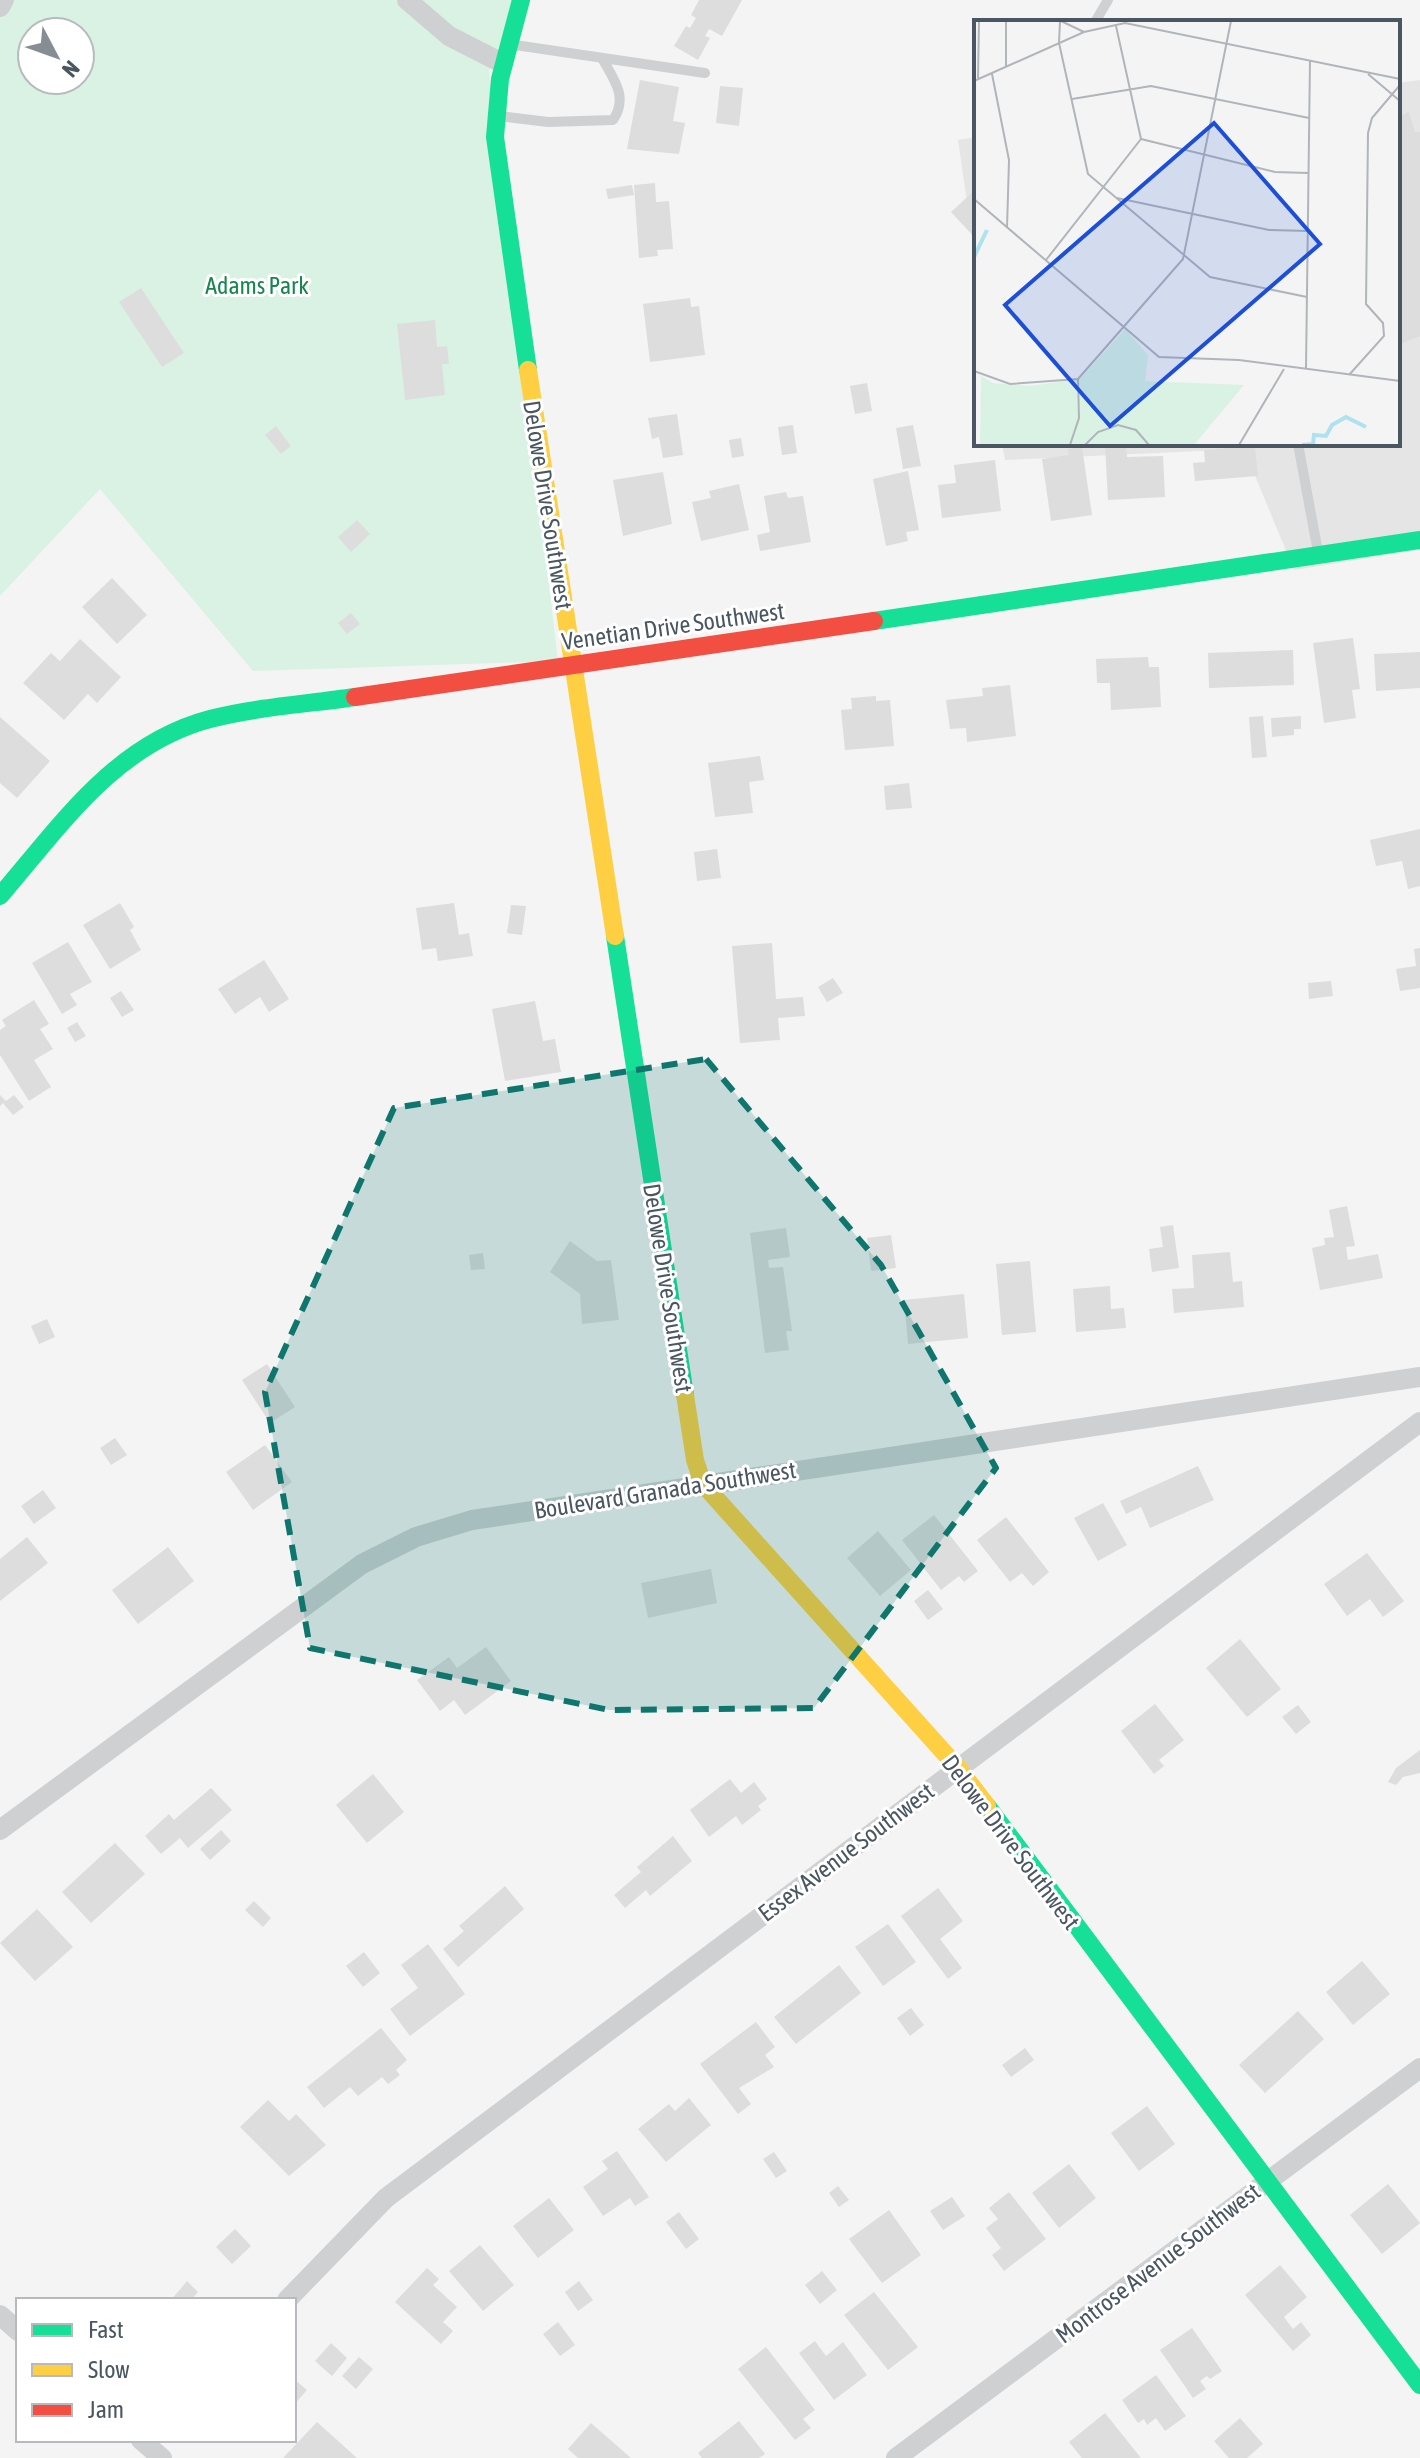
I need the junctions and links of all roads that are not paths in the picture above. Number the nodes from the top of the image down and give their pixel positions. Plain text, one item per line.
1 (4, 0) edge
2 (407, 0) edge
3 (521, 0) edge
4 (1108, 0) edge
5 (0, 7) edge
6 (1096, 20) edge
7 (503, 53) junction
8 (603, 60) junction
9 (705, 73) dead end
10 (494, 115) junction
11 (1298, 446) edge
12 (1420, 540) edge
13 (1319, 555) junction
14 (571, 665) junction
15 (0, 896) edge
16 (1420, 1377) edge
17 (1420, 1422) edge
18 (703, 1484) junction
19 (958, 1768) junction
20 (0, 1830) edge
21 (1420, 2068) edge
22 (1268, 2182) junction
23 (289, 2298) edge
24 (0, 2315) edge
25 (16, 2329) edge
26 (1420, 2385) edge
27 (896, 2458) edge

1 - 5 street
2 - 7 street
3 - 7 street, Delowe Drive Southwest
4 - 6 lane
7 - 8 lane
7 - 10 street, Delowe Drive Southwest
8 - 9 lane
8 - 10 lane
10 - 14 street, Delowe Drive Southwest
11 - 13 lane
12 - 13 street, Venetian Drive Southwest
13 - 14 street, Venetian Drive Southwest
14 - 15 street, Venetian Drive Southwest
14 - 18 street, Delowe Drive Southwest
16 - 18 street, Boulevard Granada Southwest
17 - 19 street, Essex Avenue Southwest
18 - 19 street, Delowe Drive Southwest
18 - 20 street, Boulevard Granada Southwest
19 - 22 street, Delowe Drive Southwest
19 - 23 street, Essex Avenue Southwest
21 - 22 street, Montrose Avenue Southwest
22 - 26 street, Delowe Drive Southwest
22 - 27 street, Montrose Avenue Southwest
24 - 25 street

